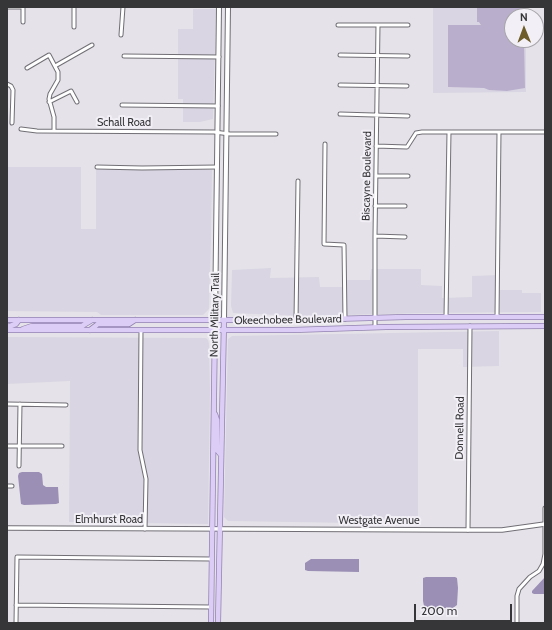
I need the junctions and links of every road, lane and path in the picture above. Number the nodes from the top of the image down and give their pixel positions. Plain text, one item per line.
1 (7, 7) edge
2 (23, 7) edge
3 (74, 7) edge
4 (123, 7) edge
5 (220, 7) edge
6 (228, 7) edge
7 (24, 22) dead end
8 (338, 25) dead end
9 (378, 25) junction
10 (408, 25) dead end
11 (74, 27) dead end
12 (121, 35) dead end
13 (92, 45) dead end
14 (340, 55) dead end
15 (377, 55) junction
16 (124, 56) dead end
17 (408, 56) dead end
18 (219, 57) junction
19 (55, 66) junction
20 (227, 66) junction
21 (27, 68) dead end
22 (7, 84) edge
23 (340, 85) dead end
24 (377, 85) junction
25 (407, 86) dead end
26 (50, 102) junction
27 (77, 102) dead end
28 (122, 105) dead end
29 (218, 106) junction
30 (340, 114) dead end
31 (376, 115) junction
32 (408, 116) dead end
33 (12, 123) dead end
34 (21, 129) dead end
35 (54, 131) junction
36 (218, 132) junction
37 (449, 132) junction
38 (499, 132) junction
39 (545, 132) edge
40 (226, 134) junction
41 (276, 134) dead end
42 (325, 144) dead end
43 (376, 146) junction
44 (97, 167) dead end
45 (217, 168) junction
46 (376, 176) junction
47 (408, 176) dead end
48 (217, 180) junction
49 (298, 181) dead end
50 (225, 189) junction
51 (375, 206) junction
52 (405, 206) dead end
53 (375, 236) junction
54 (406, 237) dead end
55 (446, 317) junction
56 (497, 317) junction
57 (545, 317) edge
58 (375, 318) junction
59 (345, 319) junction
60 (7, 320) edge
61 (19, 320) junction
62 (92, 320) junction
63 (136, 320) junction
64 (215, 320) junction
65 (224, 320) junction
66 (296, 320) junction
67 (470, 326) junction
68 (545, 326) edge
69 (7, 327) edge
70 (375, 327) junction
71 (7, 330) edge
72 (20, 330) junction
73 (90, 330) junction
74 (141, 330) junction
75 (214, 330) junction
76 (224, 330) junction
77 (7, 404) edge
78 (20, 404) junction
79 (66, 405) dead end
80 (213, 411) junction
81 (7, 446) edge
82 (20, 446) junction
83 (62, 446) dead end
84 (221, 456) junction
85 (19, 466) dead end
86 (7, 486) edge
87 (12, 486) dead end
88 (545, 508) edge
89 (545, 524) edge
90 (7, 528) edge
91 (145, 529) junction
92 (212, 529) junction
93 (220, 529) junction
94 (468, 530) junction
95 (212, 559) junction
96 (16, 605) junction
97 (211, 607) junction
98 (16, 623) edge
99 (211, 623) edge
100 (218, 623) edge
101 (517, 623) edge

1 - 2 street
2 - 7 street
3 - 11 street
4 - 12 street
5 - 18 main road, North Military Trail
6 - 20 main road, North Military Trail
8 - 9 street
9 - 10 street
9 - 15 street, Biscayne Boulevard
13 - 19 street
14 - 15 street
15 - 17 street
15 - 24 street, Biscayne Boulevard
16 - 18 street
18 - 20 main road
18 - 29 main road, North Military Trail
19 - 21 street
19 - 26 street
20 - 40 main road, North Military Trail
22 - 33 street
23 - 24 street
24 - 25 street
24 - 31 street, Biscayne Boulevard
26 - 27 street
26 - 35 street
28 - 29 street
29 - 36 main road, North Military Trail
30 - 31 street
31 - 32 street
31 - 43 street, Biscayne Boulevard
34 - 35 street, Schall Road
35 - 36 street, Schall Road
36 - 40 street, Schall Road
36 - 45 main road, North Military Trail
37 - 38 street
37 - 43 street
37 - 55 street
38 - 39 street
38 - 56 street
40 - 41 street, Schall Road
40 - 50 main road, North Military Trail
42 - 59 street
43 - 46 street, Biscayne Boulevard
44 - 45 street
45 - 48 main road, North Military Trail
46 - 47 street
46 - 51 street, Biscayne Boulevard
48 - 50 main road
48 - 64 main road, North Military Trail
49 - 66 street
50 - 65 main road, North Military Trail
51 - 52 street
51 - 53 street, Biscayne Boulevard
53 - 54 street
53 - 58 street, Biscayne Boulevard
55 - 56 main road, Okeechobee Boulevard
55 - 58 main road, Okeechobee Boulevard
56 - 57 main road, Okeechobee Boulevard
58 - 59 main road, Okeechobee Boulevard
58 - 70 street, Biscayne Boulevard
59 - 66 main road, Okeechobee Boulevard
60 - 61 main road, Okeechobee Boulevard
61 - 62 main road, Okeechobee Boulevard
61 - 69 main road
62 - 63 main road, Okeechobee Boulevard
62 - 72 main road
63 - 64 main road, Okeechobee Boulevard
63 - 73 main road
64 - 65 main road, Okeechobee Boulevard
64 - 75 main road, North Military Trail
65 - 66 main road, Okeechobee Boulevard
65 - 76 main road, North Military Trail
67 - 68 main road, Okeechobee Boulevard
67 - 70 main road, Okeechobee Boulevard
67 - 94 street, Donnell Road
70 - 76 main road, Okeechobee Boulevard
71 - 72 main road, Okeechobee Boulevard
72 - 73 main road, Okeechobee Boulevard
73 - 74 main road, Okeechobee Boulevard
74 - 75 main road, Okeechobee Boulevard
74 - 91 street
75 - 76 main road, Okeechobee Boulevard
75 - 80 main road, North Military Trail
76 - 84 main road, North Military Trail
77 - 78 street
78 - 79 street
78 - 82 street
80 - 84 main road
80 - 92 main road, North Military Trail
81 - 82 street
82 - 83 street
82 - 85 street
84 - 93 main road, North Military Trail
86 - 87 street
88 - 89 street
89 - 94 street, Westgate Avenue
89 - 101 street
90 - 91 street, Elmhurst Road
91 - 92 street, Elmhurst Road
92 - 93 street, Westgate Avenue
92 - 95 main road, North Military Trail
93 - 94 street, Westgate Avenue
93 - 100 main road, North Military Trail
95 - 96 street
95 - 97 main road, North Military Trail
96 - 97 street
96 - 98 street
97 - 99 main road, North Military Trail

